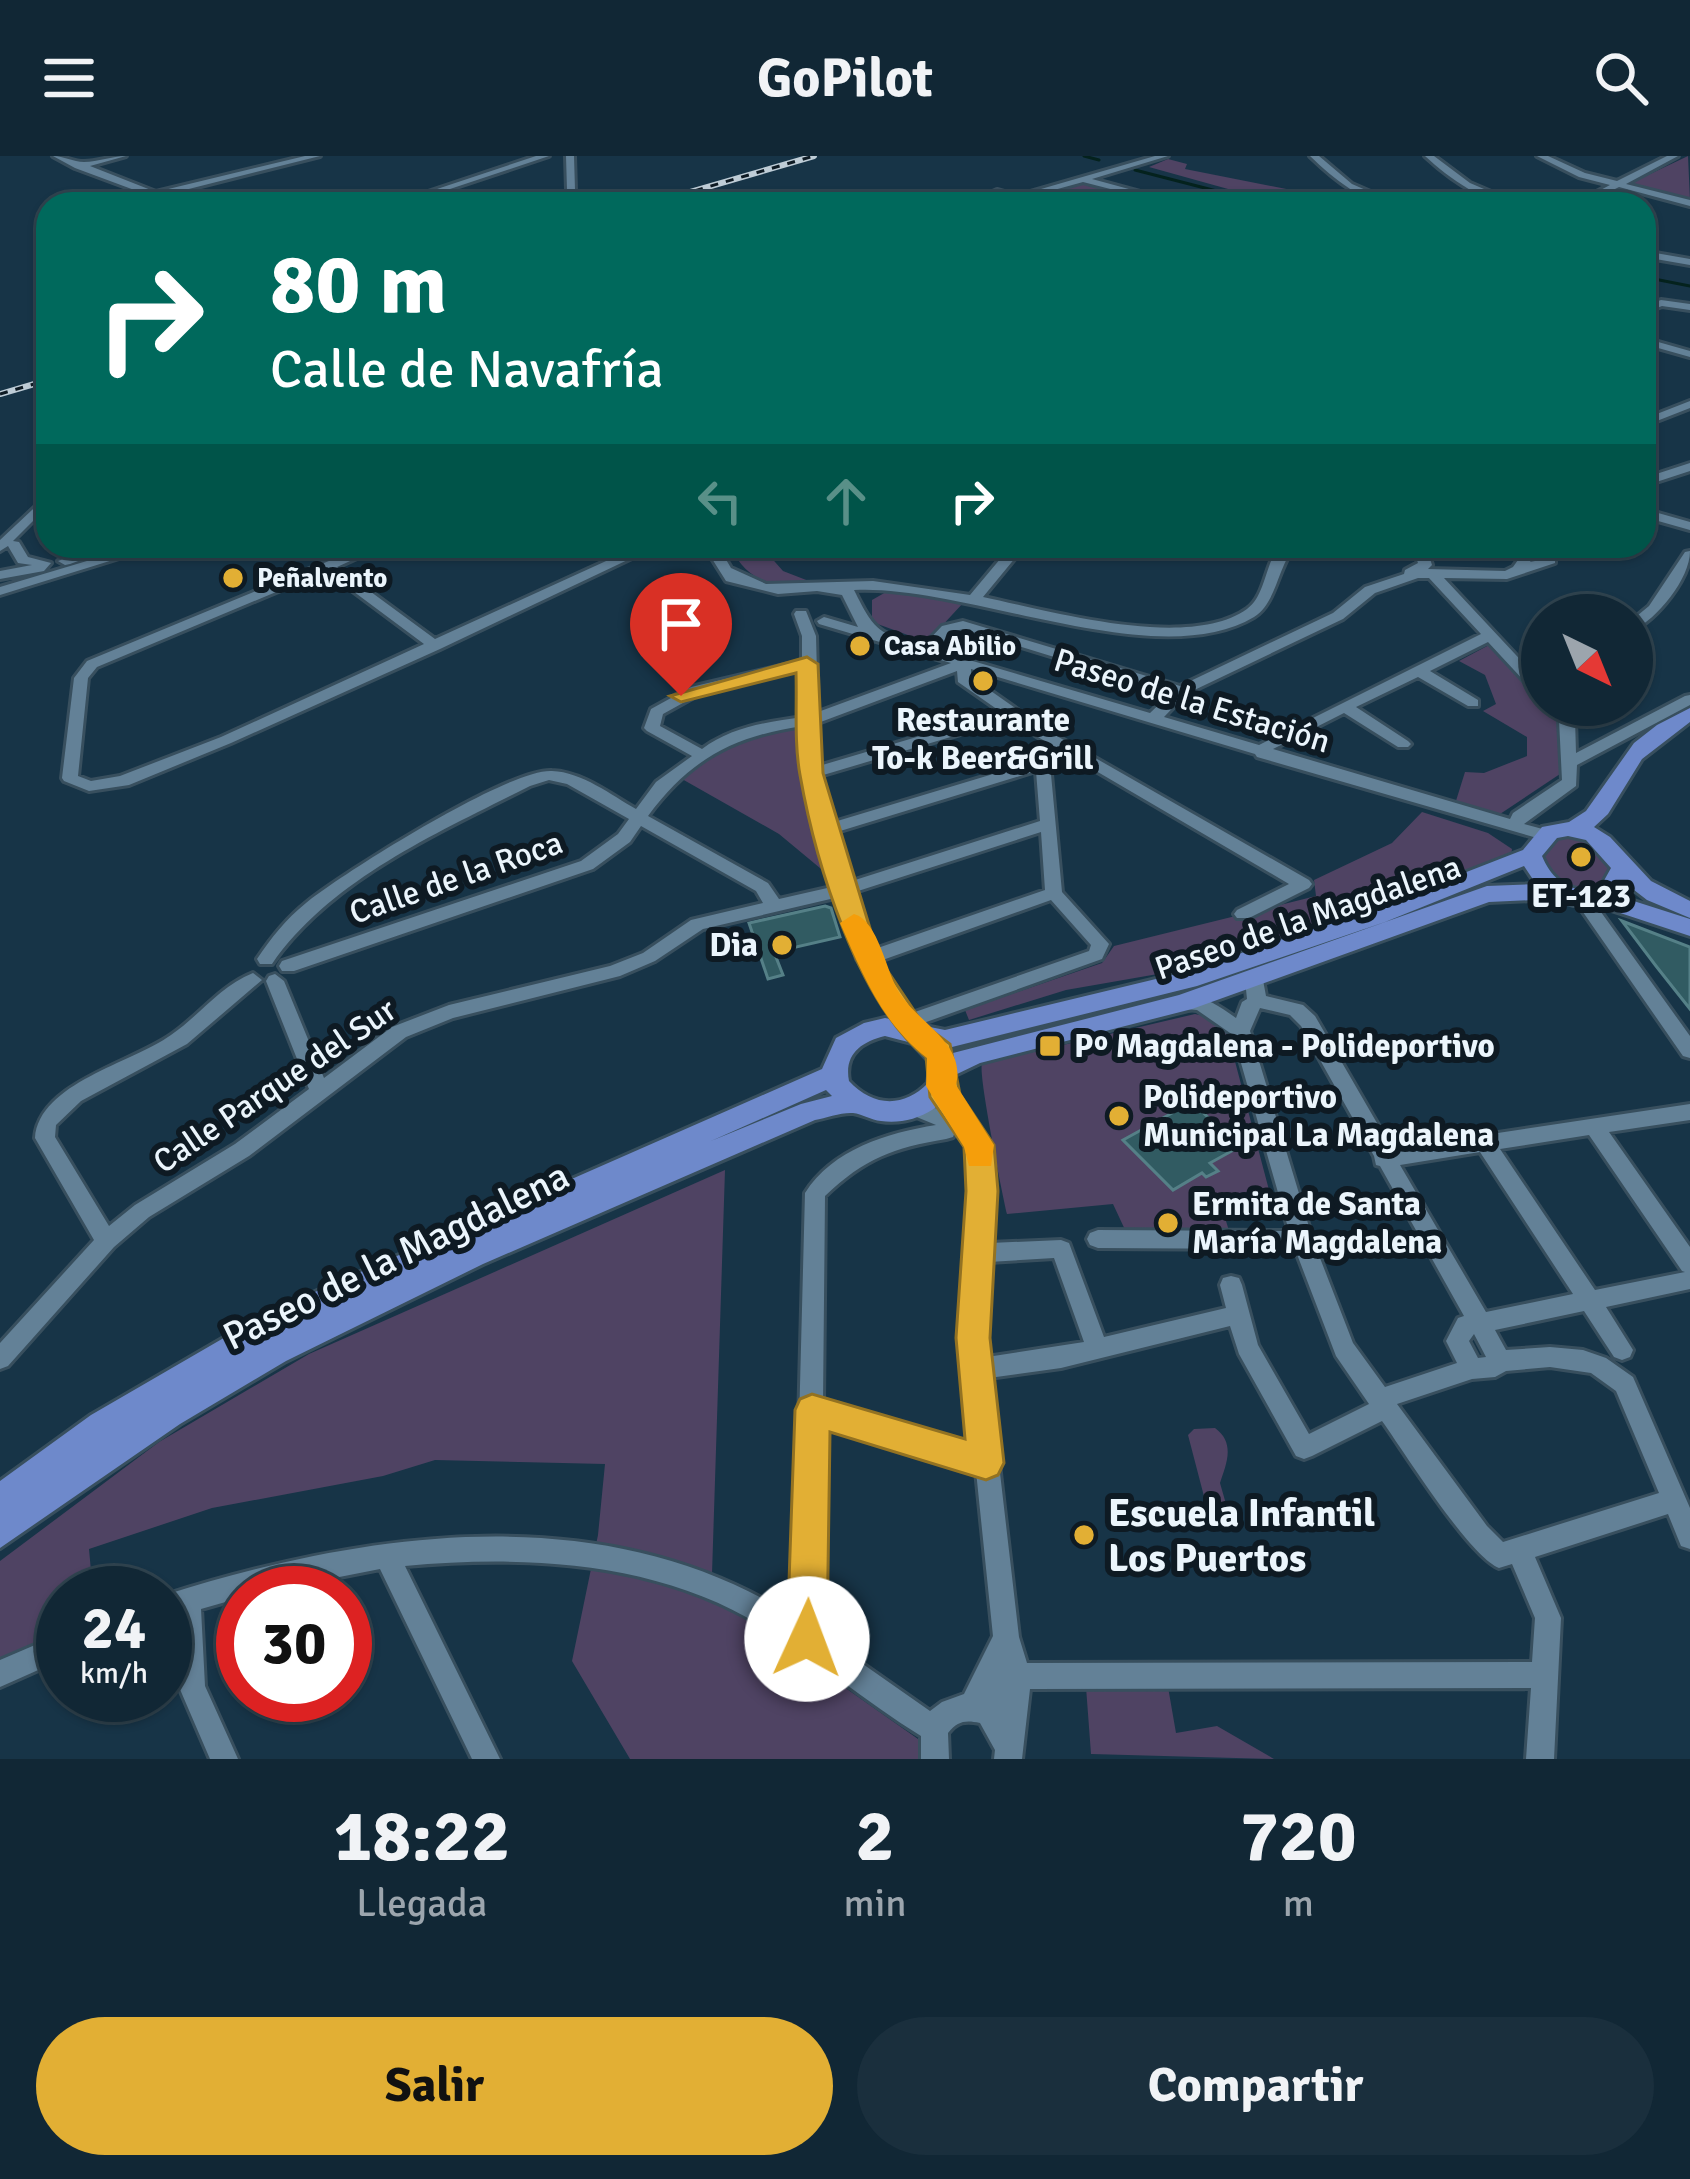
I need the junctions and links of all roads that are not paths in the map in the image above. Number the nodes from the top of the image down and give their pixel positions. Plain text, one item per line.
1 (57, 156) edge
2 (122, 156) edge
3 (313, 156) edge
4 (532, 156) edge
5 (545, 156) edge
6 (571, 156) edge
7 (1138, 156) edge
8 (1164, 156) edge
9 (1315, 156) edge
10 (1429, 156) edge
11 (1541, 156) edge
12 (1674, 156) edge
13 (78, 166) junction
14 (1078, 178) junction
15 (1617, 184) junction
16 (150, 192) edge
17 (163, 192) edge
18 (422, 192) edge
19 (433, 192) edge
20 (573, 192) edge
21 (1004, 192) edge
22 (1032, 192) edge
23 (1133, 192) edge
24 (1364, 192) edge
25 (1486, 192) edge
26 (1601, 192) edge
27 (1648, 192) edge
28 (1656, 194) edge
29 (1690, 203) edge
30 (1656, 256) edge
31 (1690, 262) edge
32 (1656, 297) edge
33 (1675, 303) junction
34 (1656, 307) edge
35 (1690, 307) edge
36 (1656, 344) edge
37 (1690, 354) edge
38 (1690, 404) edge
39 (1656, 418) edge
40 (1688, 470) edge
41 (1656, 479) edge
42 (36, 513) edge
43 (1656, 516) edge
44 (36, 523) edge
45 (1690, 526) edge
46 (7, 546) edge
47 (1690, 555) edge
48 (76, 558) edge
49 (110, 558) edge
50 (349, 558) edge
51 (624, 558) edge
52 (718, 558) edge
53 (1008, 558) edge
54 (1278, 558) edge
55 (1424, 558) edge
56 (1526, 558) edge
57 (73, 559) junction
58 (0, 560) edge
59 (1550, 560) dead end
60 (329, 567) junction
61 (724, 570) junction
62 (1518, 570) junction
63 (1430, 571) junction
64 (0, 576) edge
65 (896, 586) junction
66 (824, 588) junction
67 (0, 590) edge
68 (805, 592) junction
69 (976, 597) junction
70 (855, 606) junction
71 (1653, 610) edge
72 (800, 614) junction
73 (823, 621) junction
74 (809, 636) junction
75 (1488, 636) junction
76 (885, 639) junction
77 (435, 646) junction
78 (926, 651) junction
79 (965, 663) junction
80 (1521, 663) edge
81 (807, 664) junction
82 (1419, 671) junction
83 (1181, 691) junction
84 (1690, 699) edge
85 (1473, 703) dead end
86 (1346, 707) junction
87 (1012, 714) junction
88 (1690, 714) edge
89 (1151, 720) junction
90 (808, 721) junction
91 (1569, 726) edge
92 (1042, 734) junction
93 (1403, 744) dead end
94 (1274, 747) junction
95 (701, 755) junction
96 (1573, 761) junction
97 (1042, 764) junction
98 (811, 773) junction
99 (1604, 810) junction
100 (637, 816) junction
101 (1481, 820) junction
102 (1048, 824) junction
103 (1514, 828) junction
104 (827, 829) junction
105 (1574, 830) junction
106 (1605, 842) junction
107 (1536, 847) junction
108 (1622, 868) junction
109 (843, 890) junction
110 (1054, 893) junction
111 (1580, 896) junction
112 (774, 904) junction
113 (1690, 910) edge
114 (1243, 914) dead end
115 (1690, 928) edge
116 (866, 959) junction
117 (272, 976) junction
118 (885, 995) junction
119 (1253, 996) junction
120 (1192, 1003) junction
121 (870, 1029) junction
122 (914, 1029) junction
123 (1241, 1031) junction
124 (1690, 1051) edge
125 (833, 1075) junction
126 (943, 1078) junction
127 (320, 1088) junction
128 (853, 1102) junction
129 (914, 1108) junction
130 (1690, 1112) edge
131 (1593, 1126) junction
132 (955, 1129) junction
133 (1485, 1143) junction
134 (1383, 1159) junction
135 (1098, 1239) dead end
136 (1302, 1240) junction
137 (106, 1241) junction
138 (977, 1253) junction
139 (1690, 1264) edge
140 (1690, 1280) edge
141 (1231, 1285) dead end
142 (1590, 1300) junction
143 (1236, 1315) junction
144 (1480, 1324) junction
145 (1096, 1348) junction
146 (0, 1359) edge
147 (1500, 1361) junction
148 (1618, 1362) junction
149 (975, 1369) junction
150 (1472, 1369) junction
151 (1384, 1402) junction
152 (812, 1410) junction
153 (986, 1463) junction
154 (1675, 1500) junction
155 (0, 1501) edge
156 (0, 1532) edge
157 (1690, 1537) edge
158 (1509, 1553) junction
159 (388, 1558) junction
160 (192, 1600) edge
161 (1006, 1636) junction
162 (807, 1639) junction
163 (36, 1658) edge
164 (0, 1674) edge
165 (1543, 1675) junction
166 (1018, 1676) junction
167 (192, 1687) edge
168 (974, 1699) junction
169 (934, 1729) junction
170 (1007, 1756) edge
171 (224, 1759) edge
172 (486, 1759) edge
173 (934, 1759) edge
174 (1540, 1759) edge

1 - 13 street
2 - 13 street
3 - 17 street
4 - 18 street
5 - 19 street
6 - 20 street
7 - 21 street
8 - 14 street
9 - 24 street
10 - 25 street
11 - 15 street
12 - 15 street
13 - 16 street
14 - 22 street
14 - 23 street
15 - 26 street
15 - 27 street
28 - 29 street
30 - 31 street
32 - 33 street
33 - 34 street
33 - 35 street
36 - 37 street
38 - 39 street
40 - 41 street
42 - 46 street
43 - 45 street
44 - 46 street
46 - 57 street
46 - 58 street
47 - 71 street
48 - 57 street
49 - 67 street
50 - 60 street
51 - 77 street
52 - 61 street
53 - 69 street
54 - 69 street
55 - 63 street
56 - 62 street
57 - 64 street
59 - 62 street
60 - 77 street
60 - 77 street
61 - 68 street
61 - 72 street
62 - 63 street
63 - 75 street
63 - 83 street
64 - 67 street
65 - 66 street
65 - 69 street
65 - 70 street
66 - 68 street
66 - 70 street, Paseo de la Estación
68 - 72 street
70 - 73 street
70 - 76 street, Paseo de la Estación
72 - 73 street, Paseo de la Estación
72 - 74 street
73 - 74 street
73 - 76 street, Paseo de la Estación
74 - 81 street
75 - 80 street
75 - 82 street
76 - 78 street, Paseo de la Estación
78 - 79 street, Paseo de la Estación
78 - 83 street
79 - 87 street
79 - 89 street, Paseo de la Estación
79 - 90 street, Calle de la Roca
81 - 90 street
81 - 95 street
82 - 85 street
82 - 86 street
83 - 89 street
84 - 96 street
86 - 93 street
86 - 94 street
87 - 92 street
87 - 98 street
88 - 99 main road
89 - 94 street, Paseo de la Estación
90 - 95 street, Calle de la Roca
90 - 98 street
91 - 96 street
92 - 97 street
92 - 114 street
94 - 101 street, Paseo de la Estación
95 - 100 street, Calle de la Roca
96 - 103 street
97 - 102 street
97 - 104 street
98 - 104 street
99 - 105 main road
99 - 106 main road
100 - 112 street
100 - 117 street, Calle de la Roca
100 - 117 street
101 - 103 street, Paseo de la Estación
101 - 107 street, Paseo de la Estación
102 - 109 street, Calle Parque del Sur
102 - 110 street
103 - 107 street, Paseo de la Estación
104 - 109 street
105 - 106 main road
105 - 107 main road
106 - 108 main road
107 - 111 main road
107 - 122 main road, Paseo de la Magdalena
108 - 111 main road
108 - 113 main road
109 - 112 street, Calle Parque del Sur
109 - 116 street
110 - 116 street
110 - 122 street, Paseo de la Magdalena
111 - 115 main road
111 - 119 main road, Paseo de la Magdalena
111 - 124 street
112 - 127 street, Calle Parque del Sur
116 - 118 street
117 - 127 street
117 - 137 street, Calle de la Roca
118 - 121 street
118 - 122 street
119 - 120 main road, Paseo de la Magdalena
119 - 123 street
119 - 134 street
120 - 123 street
120 - 126 main road, Paseo de la Magdalena
121 - 122 main road
121 - 125 main road
122 - 126 main road
123 - 136 street
125 - 128 main road
125 - 155 main road, Paseo de la Magdalena
126 - 129 main road
126 - 132 street
127 - 137 street, Calle Parque del Sur
128 - 129 main road
128 - 156 main road, Paseo de la Magdalena
129 - 132 street
130 - 131 street
131 - 133 street
131 - 139 street
132 - 138 street
132 - 152 street
133 - 134 street
133 - 142 street
134 - 144 street
135 - 136 street
136 - 151 street
137 - 146 street, Calle Parque del Sur
138 - 145 street
138 - 149 street
140 - 142 street
141 - 143 street
142 - 144 street
142 - 148 street
143 - 145 street
143 - 151 street
144 - 147 street
144 - 150 street
145 - 149 street
147 - 148 street
147 - 150 street
148 - 154 street
149 - 153 street
150 - 151 street
151 - 158 street
152 - 153 street
152 - 162 street
153 - 161 street
154 - 157 street
154 - 158 street
158 - 165 street
159 - 160 street
159 - 162 street
159 - 172 street
161 - 166 street
161 - 168 street
162 - 169 street
163 - 164 street
165 - 166 street
165 - 174 street
166 - 168 street
166 - 170 street
167 - 171 street
168 - 169 street
168 - 170 street
169 - 173 street

